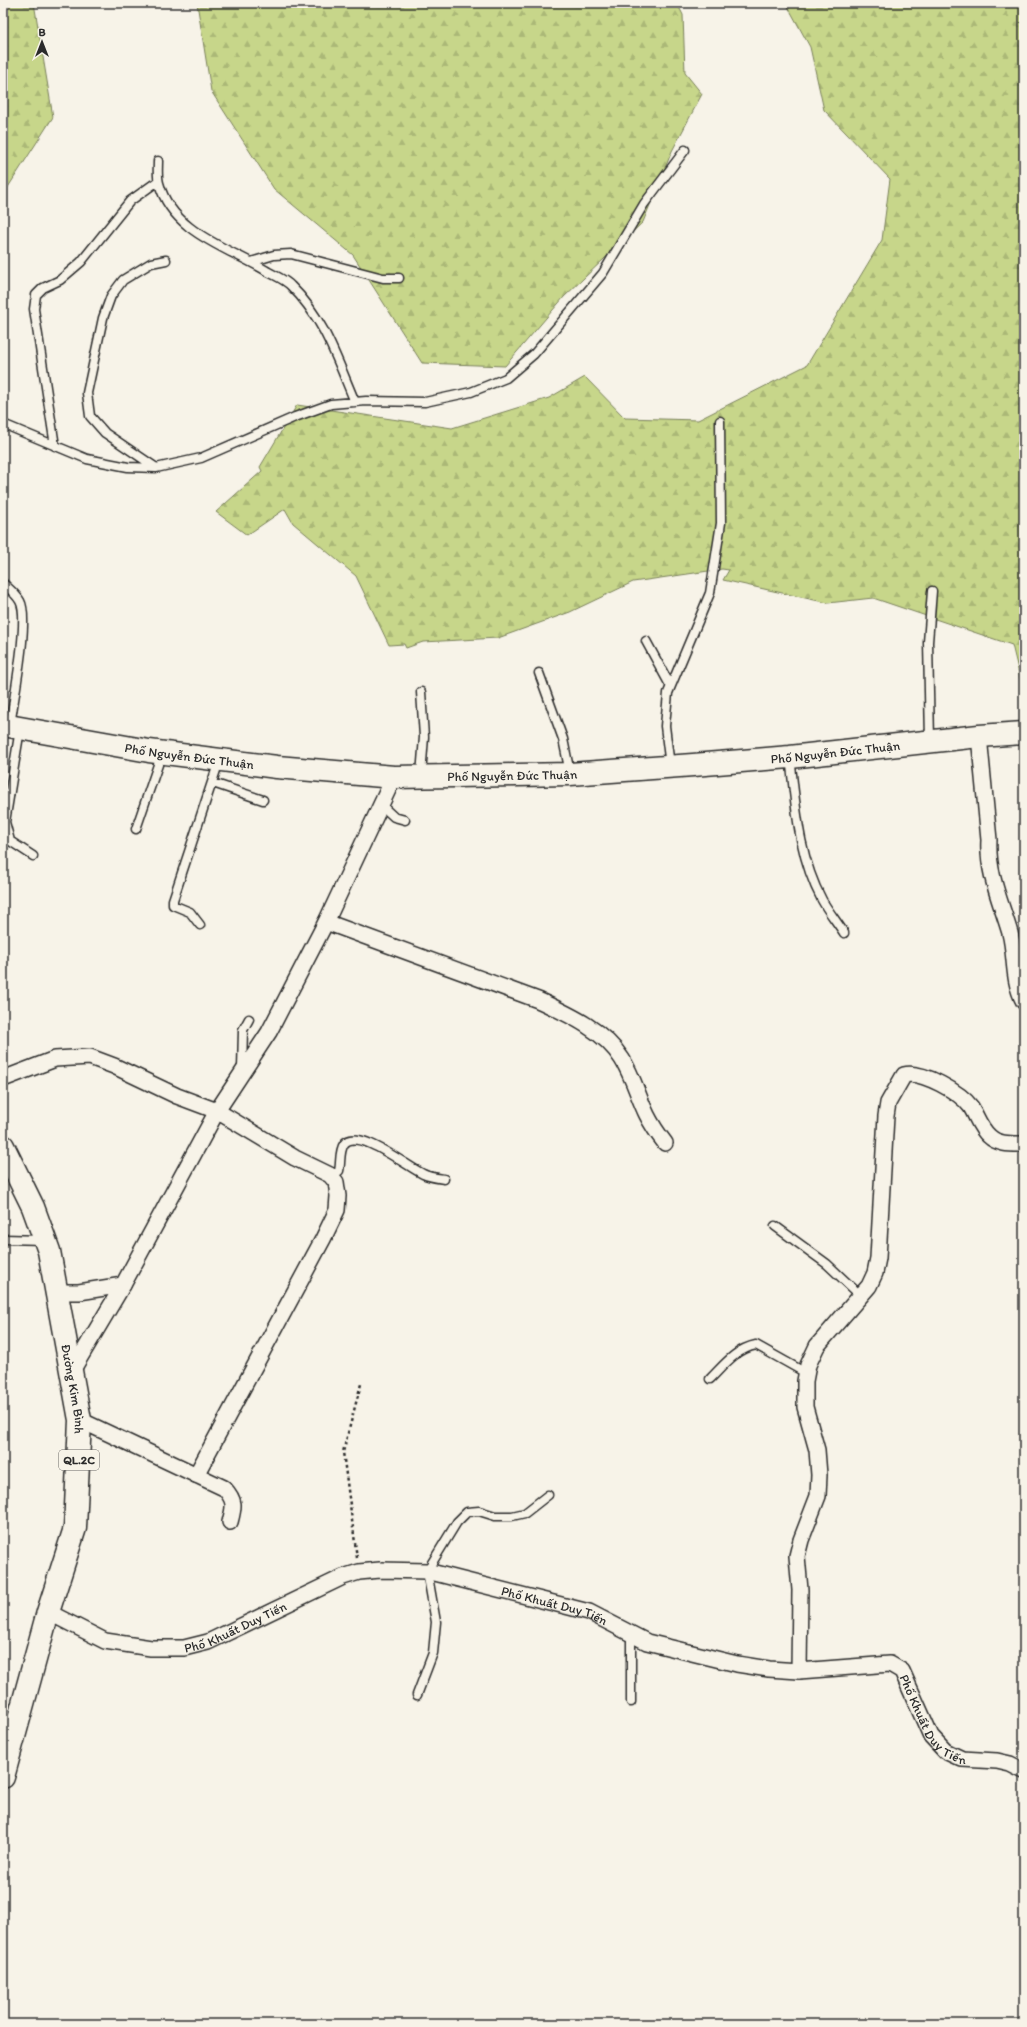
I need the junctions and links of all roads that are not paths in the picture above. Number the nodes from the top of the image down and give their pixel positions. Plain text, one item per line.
1 (685, 150) dead end
2 (158, 161) dead end
3 (158, 181) junction
4 (166, 260) dead end
5 (251, 262) junction
6 (399, 278) dead end
7 (354, 402) junction
8 (720, 421) dead end
9 (3, 424) edge
10 (55, 446) junction
11 (156, 468) junction
12 (3, 583) edge
13 (932, 591) dead end
14 (646, 641) dead end
15 (539, 673) dead end
16 (670, 685) junction
17 (421, 692) dead end
18 (11, 726) edge
19 (1024, 733) edge
20 (979, 736) junction
21 (930, 742) junction
22 (162, 752) junction
23 (790, 757) junction
24 (219, 760) junction
25 (670, 766) junction
26 (570, 774) junction
27 (421, 776) junction
28 (394, 777) junction
29 (213, 783) junction
30 (263, 800) dead end
31 (381, 805) junction
32 (406, 820) dead end
33 (136, 829) dead end
34 (33, 856) dead end
35 (326, 922) junction
36 (200, 925) dead end
37 (844, 933) dead end
38 (1024, 1002) edge
39 (248, 1019) dead end
40 (242, 1072) junction
41 (3, 1079) edge
42 (217, 1110) junction
43 (665, 1143) dead end
44 (1024, 1144) edge
45 (3, 1146) edge
46 (330, 1175) junction
47 (444, 1179) dead end
48 (775, 1226) dead end
49 (3, 1239) edge
50 (45, 1240) junction
51 (123, 1285) junction
52 (57, 1292) junction
53 (860, 1295) junction
54 (72, 1371) junction
55 (806, 1373) junction
56 (710, 1379) dead end
57 (80, 1420) junction
58 (196, 1475) junction
59 (548, 1495) dead end
60 (230, 1522) dead end
61 (427, 1571) junction
62 (48, 1612) junction
63 (631, 1634) junction
64 (799, 1671) junction
65 (417, 1695) dead end
66 (631, 1702) dead end
67 (1024, 1771) edge
68 (3, 1777) edge

1 - 7 lane
2 - 3 lane
3 - 5 lane
3 - 10 lane
4 - 11 lane
5 - 6 lane
5 - 7 lane
7 - 11 lane
8 - 16 lane
9 - 10 lane
10 - 11 lane
12 - 18 lane
13 - 21 lane
14 - 16 lane
15 - 26 lane
16 - 25 lane
17 - 27 lane
18 - 22 street, Phố Nguyễn Đức Thuận
18 - 34 lane
19 - 20 street, Phố Nguyễn Đức Thuận
20 - 21 street, Phố Nguyễn Đức Thuận
20 - 38 street
21 - 23 street, Phố Nguyễn Đức Thuận
22 - 24 street, Phố Nguyễn Đức Thuận
22 - 33 lane
23 - 25 street, Phố Nguyễn Đức Thuận
23 - 37 lane
24 - 28 street, Phố Nguyễn Đức Thuận
24 - 29 lane
25 - 26 street, Phố Nguyễn Đức Thuận
26 - 27 street, Phố Nguyễn Đức Thuận
27 - 28 street, Phố Nguyễn Đức Thuận
28 - 31 street
29 - 30 lane
29 - 36 lane
31 - 32 lane
31 - 35 street
35 - 40 street
35 - 43 street
39 - 40 lane
40 - 42 street
41 - 42 street
42 - 46 street
42 - 51 street
44 - 53 street
45 - 50 street, Đường Kim Bình / QL.2C
46 - 47 lane
46 - 58 street
48 - 53 lane
49 - 50 lane
50 - 52 street, Đường Kim Bình / QL.2C
51 - 52 street
51 - 54 street
52 - 54 street, Đường Kim Bình / QL.2C
53 - 55 street
54 - 57 street, Đường Kim Bình / QL.2C
55 - 56 lane
55 - 64 street
57 - 58 street
57 - 62 street, Đường Kim Bình / QL.2C
58 - 60 street
59 - 61 lane
61 - 62 street, Phố Khuất Duy Tiến
61 - 63 street, Phố Khuất Duy Tiến
61 - 65 lane
62 - 68 street, Đường Kim Bình / QL.2C
63 - 64 street, Phố Khuất Duy Tiến
63 - 66 lane
64 - 67 street, Phố Khuất Duy Tiến

